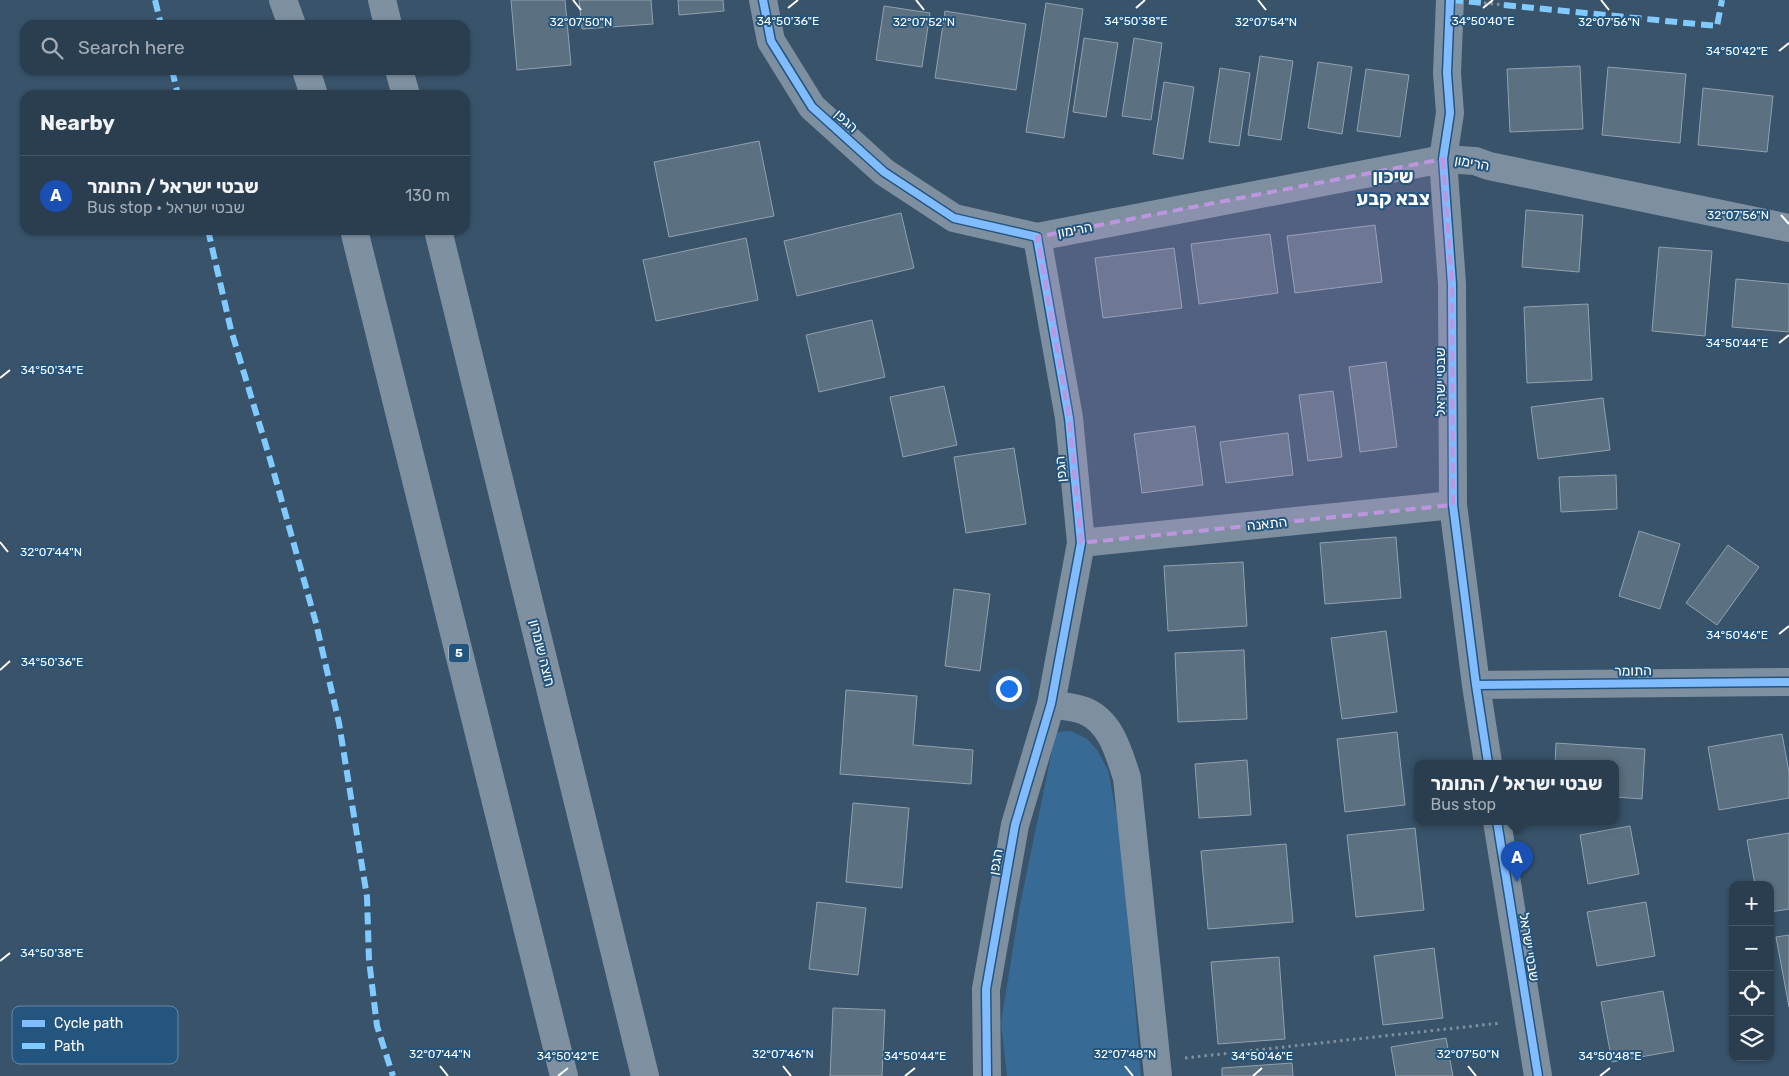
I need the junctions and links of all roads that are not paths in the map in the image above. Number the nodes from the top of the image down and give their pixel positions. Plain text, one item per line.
1 (284, 0) edge
2 (300, 0) edge
3 (382, 0) edge
4 (763, 0) edge
5 (1450, 0) edge
6 (290, 20) edge
7 (305, 20) edge
8 (387, 20) edge
9 (308, 75) edge
10 (317, 75) edge
11 (400, 75) edge
12 (312, 90) edge
13 (321, 90) edge
14 (405, 90) edge
15 (1443, 159) junction
16 (1789, 228) edge
17 (355, 235) edge
18 (439, 235) edge
19 (1037, 237) junction
20 (1453, 505) junction
21 (1081, 543) junction
22 (1789, 682) edge
23 (1476, 685) junction
24 (1051, 704) junction
25 (1488, 760) edge
26 (1498, 825) edge
27 (1157, 1068) edge
28 (564, 1076) edge
29 (645, 1076) edge
30 (987, 1076) edge
31 (1538, 1076) edge

1 - 6 highway
2 - 7 highway
3 - 8 highway
4 - 19 street, הגפן
5 - 15 street, שבטי ישראל
9 - 12 highway
10 - 13 highway
11 - 14 highway
15 - 16 street, הרימון
15 - 19 street, הרימון
15 - 20 street, שבטי ישראל
17 - 28 highway, 5
18 - 29 highway, חוצה שומרון
19 - 21 street, הגפן
20 - 21 street, התאנה
20 - 23 street, שבטי ישראל
21 - 24 street, הגפן
22 - 23 street, התומר
23 - 25 street, שבטי ישראל
24 - 27 street
24 - 30 street, הגפן
26 - 31 street, שבטי ישראל

